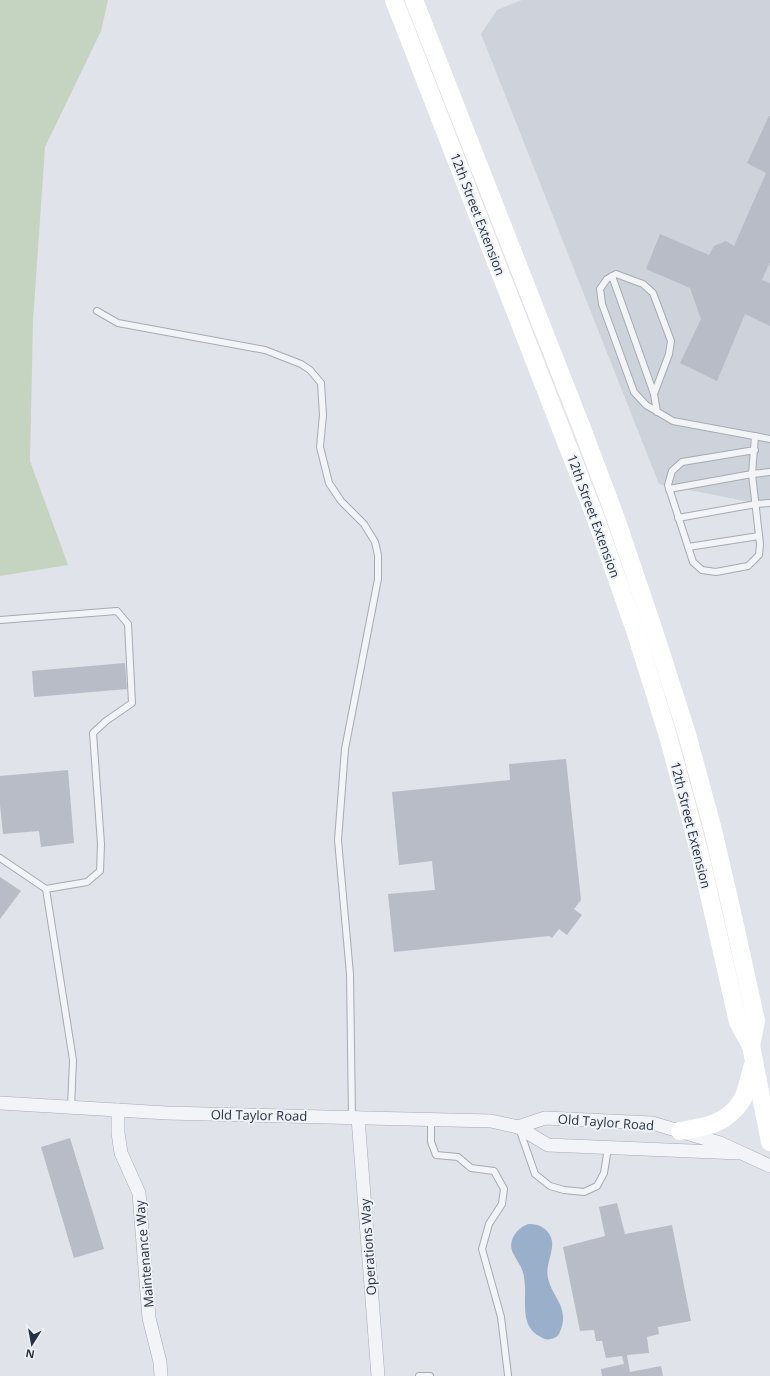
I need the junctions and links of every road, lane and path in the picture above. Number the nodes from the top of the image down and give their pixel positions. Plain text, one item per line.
1 (394, 0) edge
2 (414, 0) edge
3 (612, 276) junction
4 (97, 311) dead end
5 (654, 394) junction
6 (658, 412) junction
7 (755, 436) junction
8 (770, 439) edge
9 (755, 450) junction
10 (770, 472) edge
11 (752, 474) junction
12 (669, 490) junction
13 (770, 502) edge
14 (756, 504) junction
15 (678, 518) junction
16 (759, 536) junction
17 (688, 547) junction
18 (0, 620) edge
19 (0, 858) edge
20 (46, 889) junction
21 (753, 1054) junction
22 (0, 1103) edge
23 (72, 1107) junction
24 (118, 1110) junction
25 (355, 1118) junction
26 (431, 1120) junction
27 (518, 1127) junction
28 (680, 1130) junction
29 (770, 1142) edge
30 (608, 1148) junction
31 (740, 1153) junction
32 (770, 1166) edge
33 (161, 1376) edge
34 (378, 1376) edge
35 (419, 1376) edge
36 (430, 1376) edge
37 (507, 1376) edge

1 - 21 main road, 12th Street Extension
2 - 21 main road, 12th Street Extension
3 - 5 lane
3 - 5 lane
3 - 6 lane
4 - 25 lane
5 - 6 lane
6 - 7 lane
7 - 8 lane
7 - 9 lane
9 - 11 lane
9 - 12 lane
10 - 11 lane
11 - 12 lane
11 - 14 lane
12 - 15 lane
13 - 14 lane
14 - 15 lane
14 - 16 lane
15 - 17 lane
16 - 17 lane
16 - 17 lane
18 - 20 lane
19 - 20 lane
20 - 23 lane
21 - 28 main road
21 - 29 main road, 12th Street Extension
22 - 23 street, Old Taylor Road
23 - 24 street, Old Taylor Road
24 - 25 street, Old Taylor Road
24 - 33 street, Maintenance Way
25 - 26 street, Old Taylor Road
25 - 34 street, Operations Way
26 - 27 street, Old Taylor Road
26 - 37 lane
27 - 28 street, Old Taylor Road
27 - 30 street, Old Taylor Road
27 - 30 lane
28 - 31 street, Old Taylor Road
30 - 31 street, Old Taylor Road
31 - 32 street, Old Taylor Road
35 - 36 lane

